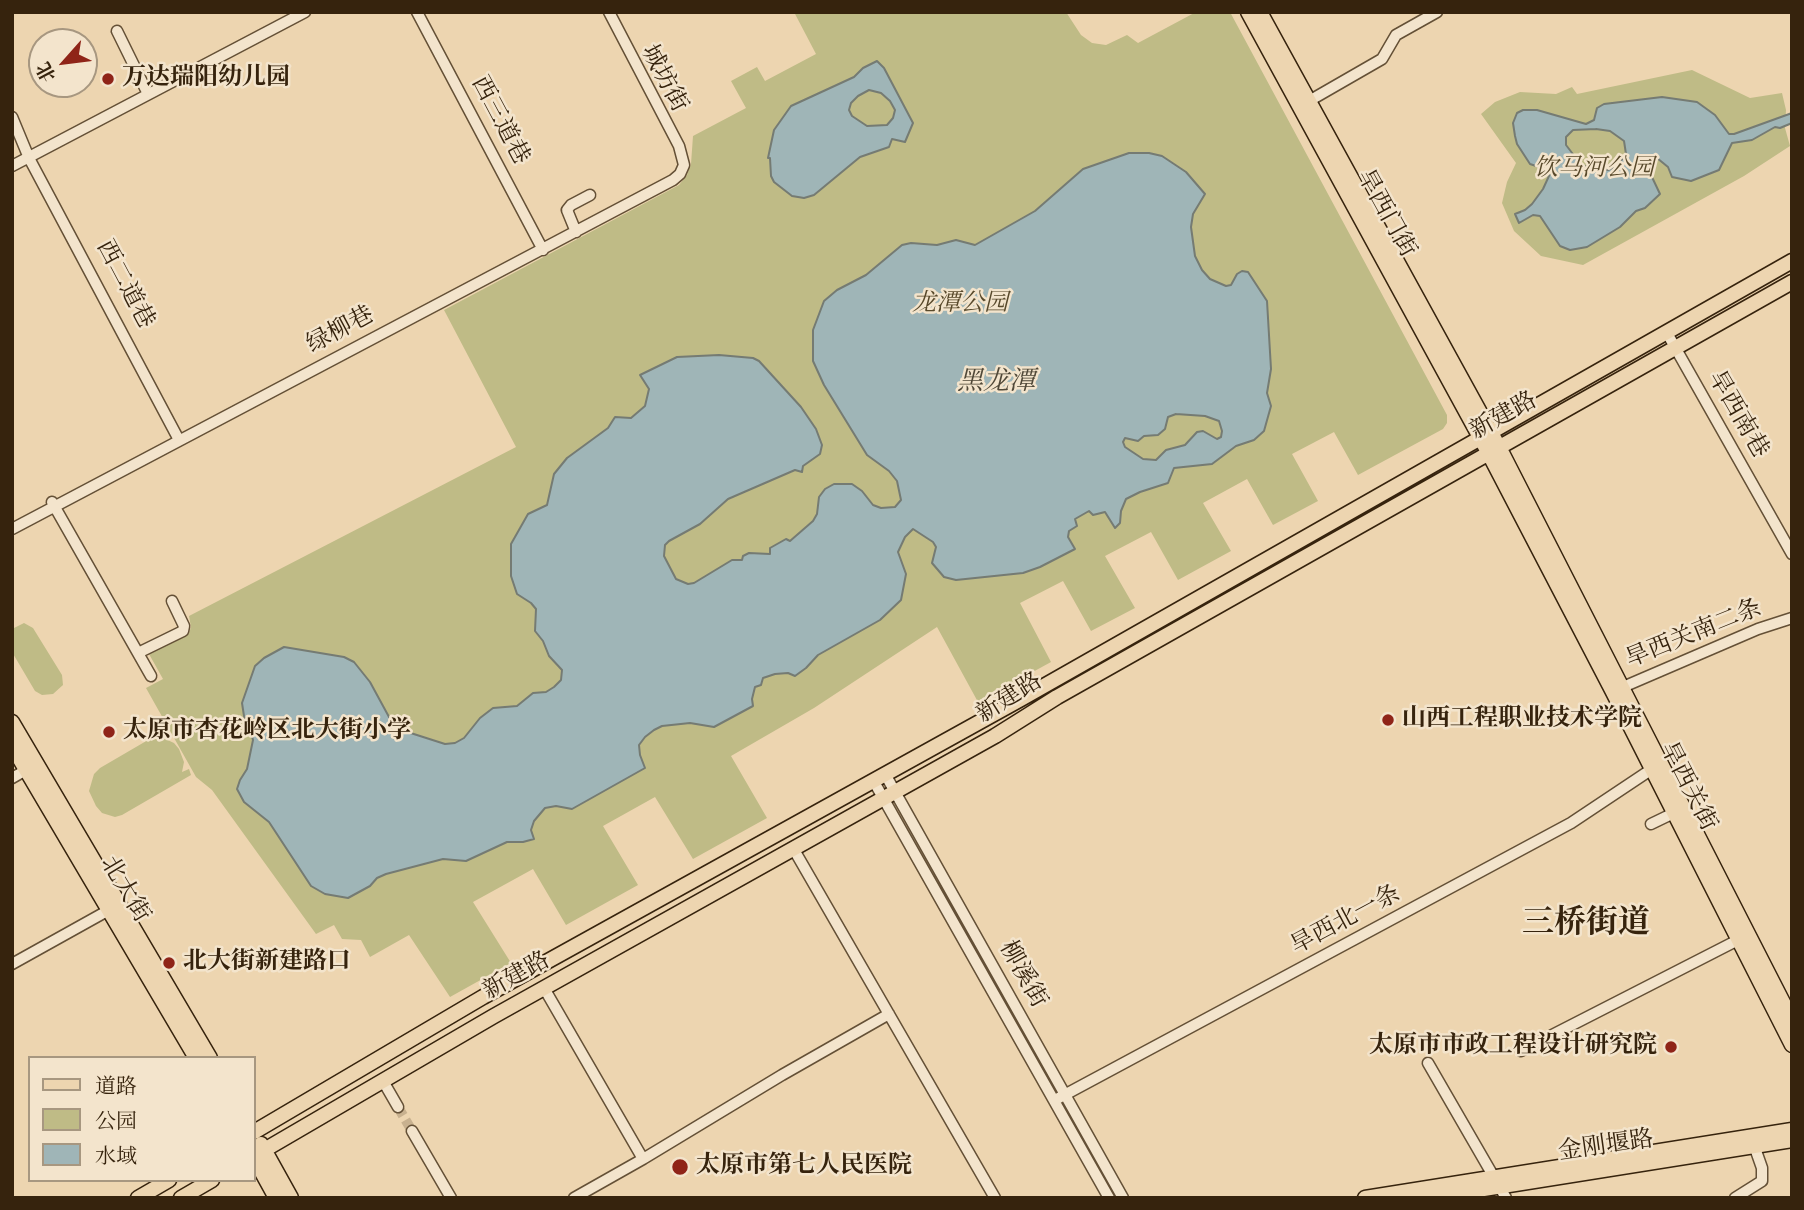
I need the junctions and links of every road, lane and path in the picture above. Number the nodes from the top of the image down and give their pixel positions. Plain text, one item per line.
1 (296, 12) edge
2 (305, 12) edge
3 (420, 12) edge
4 (606, 12) edge
5 (1248, 12) edge
6 (1260, 12) edge
7 (1437, 12) edge
8 (117, 31) dead end
9 (147, 93) junction
10 (1305, 103) junction
11 (12, 117) edge
12 (29, 156) junction
13 (12, 164) edge
14 (680, 166) joint
15 (590, 195) dead end
16 (575, 229) junction
17 (543, 246) junction
18 (1792, 261) edge
19 (1792, 282) edge
20 (1667, 333) junction
21 (1675, 348) junction
22 (1485, 435) junction
23 (179, 436) junction
24 (1493, 449) junction
25 (53, 503) junction
26 (12, 522) edge
27 (12, 529) edge
28 (1792, 554) edge
29 (172, 601) dead end
30 (1792, 618) edge
31 (138, 653) junction
32 (151, 676) dead end
33 (1618, 689) junction
34 (12, 722) edge
35 (12, 746) edge
36 (1652, 769) junction
37 (26, 770) junction
38 (879, 777) junction
39 (12, 778) edge
40 (889, 795) junction
41 (1679, 810) junction
42 (1651, 824) dead end
43 (793, 848) junction
44 (108, 909) junction
45 (1738, 940) junction
46 (12, 964) edge
47 (544, 988) junction
48 (889, 1014) junction
49 (1792, 1020) edge
50 (1792, 1045) edge
51 (1521, 1051) dead end
52 (195, 1056) edge
53 (209, 1056) edge
54 (1428, 1063) dead end
55 (383, 1081) junction
56 (1060, 1098) junction
57 (398, 1107) tunnel mouth
58 (1792, 1130) edge
59 (256, 1131) edge
60 (412, 1131) tunnel mouth
61 (1792, 1140) edge
62 (1755, 1148) junction
63 (257, 1155) edge
64 (643, 1159) junction
65 (166, 1182) edge
66 (209, 1182) edge
67 (1499, 1187) edge
68 (138, 1198) edge
69 (181, 1198) edge
70 (276, 1198) edge
71 (291, 1198) edge
72 (451, 1198) edge
73 (574, 1198) edge
74 (995, 1198) edge
75 (1109, 1198) edge
76 (1123, 1198) edge
77 (1364, 1198) edge
78 (1427, 1198) edge
79 (1735, 1198) edge

1 - 9 street
2 - 9 street
3 - 17 street, 西三道巷
4 - 14 street, 城坊街
5 - 10 main road, 旱西门街
6 - 10 main road, 旱西门街
7 - 10 street
8 - 9 street
9 - 12 street
10 - 22 main road, 旱西门街
11 - 12 street, 西二道巷
12 - 13 street
12 - 23 street, 西二道巷
14 - 16 street, 绿柳巷
15 - 16 street
16 - 17 street, 绿柳巷
17 - 23 street, 绿柳巷
18 - 20 main road, 新建路
19 - 21 main road, 新建路
20 - 21 street, 旱西南巷
20 - 22 main road, 新建路
21 - 24 main road, 新建路
21 - 28 street, 旱西南巷
22 - 24 main road, 旱西关街
22 - 38 main road, 新建路
23 - 25 street, 绿柳巷
24 - 33 main road, 旱西关街
24 - 40 main road, 新建路
25 - 26 street, 绿柳巷
25 - 27 street, 绿柳巷
25 - 31 street
29 - 31 street
30 - 33 street, 旱西关南二条
31 - 32 street
33 - 36 main road, 旱西关街
33 - 41 main road, 旱西关街
34 - 53 main road
35 - 37 main road, 北大街
36 - 41 main road, 旱西关街
36 - 56 street, 旱西北一条
37 - 39 street
37 - 44 main road, 北大街
38 - 40 street, 柳溪街
38 - 59 main road, 新建路
40 - 43 main road, 新建路
40 - 56 street, 柳溪街
41 - 42 street
41 - 45 main road, 旱西关街
41 - 49 main road, 旱西关街
43 - 47 main road, 新建路
43 - 48 street
44 - 46 street
44 - 52 main road, 北大街
45 - 50 main road, 旱西关街
45 - 51 street
47 - 55 main road, 新建路
47 - 64 street
48 - 64 street
48 - 74 street
54 - 67 street
55 - 57 street
55 - 63 main road, 新建路
56 - 75 street, 柳溪街
56 - 76 street, 柳溪街
58 - 67 main road
60 - 72 street
61 - 62 main road, 金刚堰路
62 - 67 main road, 金刚堰路
62 - 79 street
63 - 70 main road
63 - 71 main road
64 - 73 street
65 - 68 main road
66 - 69 main road
67 - 77 main road
67 - 78 main road, 金刚堰路

